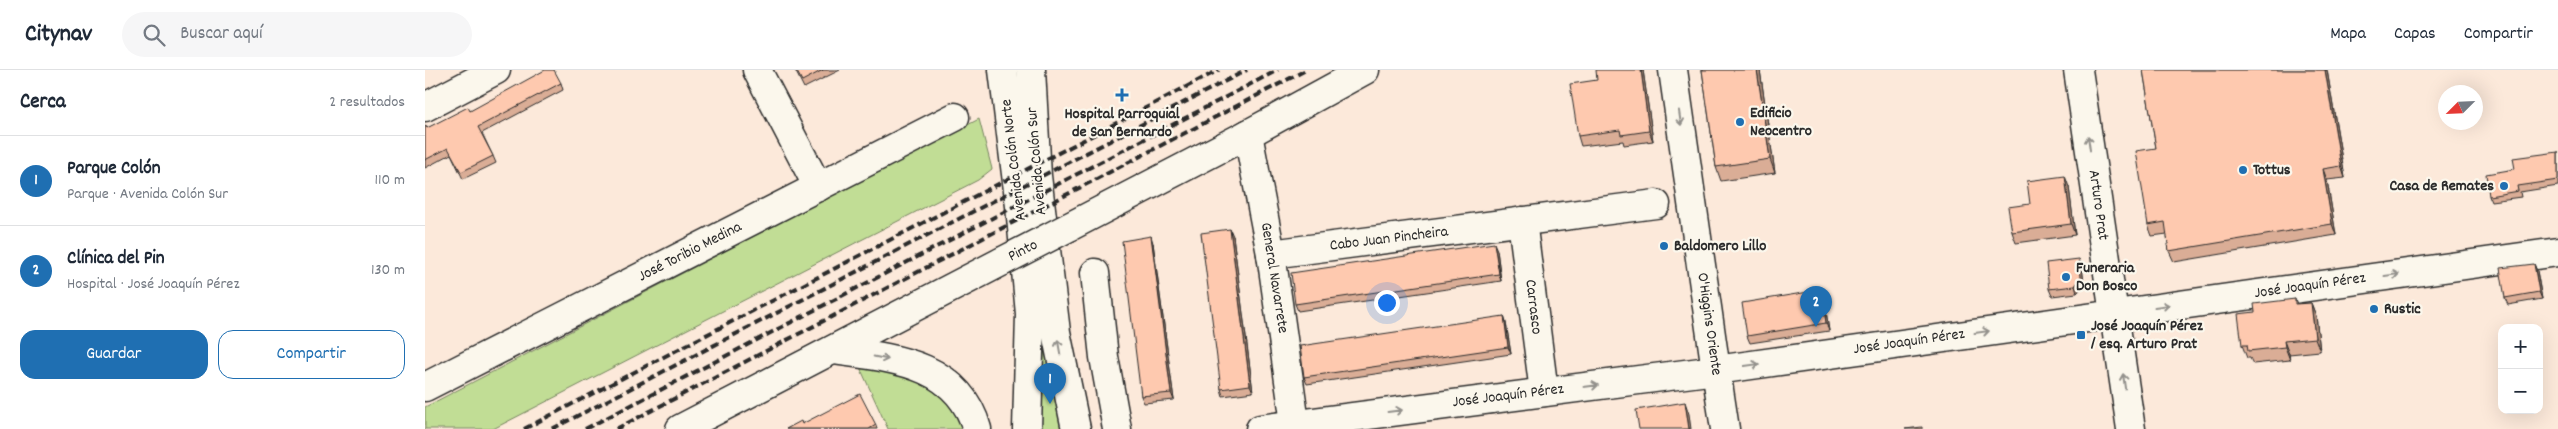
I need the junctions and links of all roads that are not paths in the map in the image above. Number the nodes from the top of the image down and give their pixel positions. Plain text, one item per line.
1 (496, 70) edge
2 (757, 70) edge
3 (1003, 70) edge
4 (1031, 70) edge
5 (1365, 70) edge
6 (1673, 70) edge
7 (2078, 70) edge
8 (425, 107) edge
9 (955, 117) dead end
10 (1248, 134) junction
11 (818, 186) junction
12 (1656, 204) dead end
13 (1522, 221) junction
14 (2558, 252) edge
15 (1271, 254) junction
16 (1095, 274) dead end
17 (2113, 313) junction
18 (833, 350) junction
19 (1716, 370) junction
20 (427, 381) edge
21 (1544, 392) junction
22 (1295, 424) junction
23 (680, 429) edge
24 (977, 429) edge
25 (1027, 429) edge
26 (1076, 429) edge
27 (1117, 429) edge
28 (1260, 429) edge
29 (1725, 429) edge
30 (2131, 429) edge

1 - 8 main road
2 - 11 main road
3 - 25 main road, Avenida Colón Norte
26 -> 4 main road, Avenida Colón Sur
5 - 10 main road, Pinto
6 -> 19 main road, O'Higgins Oriente
17 -> 7 main road, Arturo Prat
9 - 11 main road, José Toribio Medina
10 - 15 main road, General Navarrete
10 - 18 main road, Pinto, bridge
11 - 20 main road, José Toribio Medina
12 - 13 main road, Cabo Juan Pincheira
13 - 15 main road, Cabo Juan Pincheira
13 - 21 main road, Carrasco
17 -> 14 main road, José Joaquín Pérez
15 - 22 main road, General Navarrete
16 - 27 main road
19 -> 17 main road, José Joaquín Pérez
30 -> 17 main road, Arturo Prat
18 - 23 main road, Pinto
18 -> 24 main road
21 -> 19 main road, José Joaquín Pérez
19 - 29 main road, O'Higgins Oriente
22 -> 21 main road, José Joaquín Pérez
22 - 28 main road, José Joaquín Pérez

